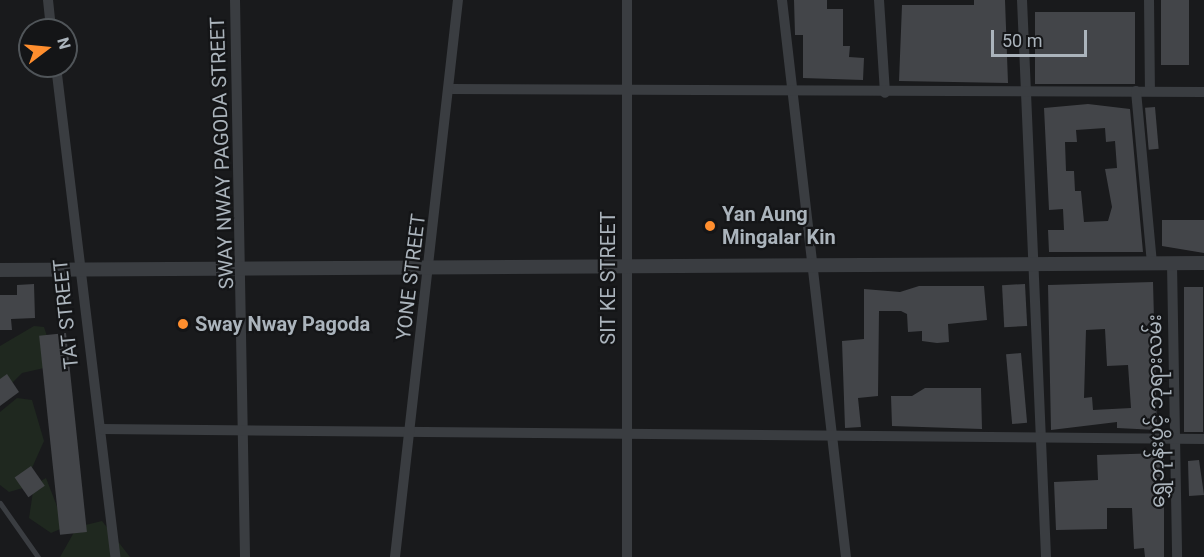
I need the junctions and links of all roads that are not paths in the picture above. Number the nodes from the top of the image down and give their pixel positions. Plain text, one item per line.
1 (48, 0) edge
2 (235, 0) edge
3 (458, 0) edge
4 (627, 0) edge
5 (782, 0) edge
6 (879, 0) edge
7 (1022, 0) edge
8 (1149, 0) edge
9 (50, 18) edge
10 (57, 78) edge
11 (450, 89) junction
12 (627, 90) junction
13 (792, 91) junction
14 (1136, 91) junction
15 (1150, 91) junction
16 (1204, 92) edge
17 (885, 93) junction
18 (1025, 94) junction
19 (1152, 264) junction
20 (1172, 264) junction
21 (1204, 264) edge
22 (431, 265) junction
23 (1030, 265) junction
24 (244, 266) junction
25 (811, 267) junction
26 (79, 268) junction
27 (625, 268) junction
28 (0, 270) edge
29 (101, 429) junction
30 (410, 430) junction
31 (246, 434) junction
32 (626, 434) junction
33 (1173, 438) junction
34 (1038, 439) junction
35 (1204, 439) edge
36 (833, 440) junction
37 (0, 503) edge
38 (38, 557) edge
39 (114, 557) edge
40 (246, 557) edge
41 (395, 557) edge
42 (627, 557) edge
43 (846, 557) edge
44 (1046, 557) edge
45 (1177, 557) edge

1 - 9 street
2 - 24 street, SWAY NWAY PAGODA STREET
3 - 11 street, YONE STREET
4 - 12 street, SIT KE STREET
5 - 13 street
6 - 17 street
7 - 18 street
8 - 15 street
10 - 26 street, TAT STREET
11 - 12 street
11 - 22 street, YONE STREET
12 - 13 street
12 - 27 street, SIT KE STREET
13 - 17 street
13 - 25 street
14 - 15 street
14 - 18 street
14 - 19 street
15 - 16 street
17 - 18 street
18 - 23 street
19 - 20 street
19 - 23 street
20 - 21 street
20 - 33 street, ရွှေဘုန်းပွင့် ဘုရားလမ်း
22 - 24 street
22 - 27 street
22 - 30 street, YONE STREET
23 - 25 street
23 - 34 street
24 - 26 street
24 - 31 street, SWAY NWAY PAGODA STREET
25 - 27 street
25 - 36 street
26 - 28 street
26 - 29 street, TAT STREET
27 - 32 street, SIT KE STREET
29 - 31 street
29 - 39 street, TAT STREET
30 - 31 street
30 - 32 street
30 - 41 street, YONE STREET
31 - 40 street, SWAY NWAY PAGODA STREET
32 - 36 street
32 - 42 street, SIT KE STREET
33 - 34 street
33 - 35 street
33 - 45 street, ရွှေဘုန်းပွင့် ဘုရားလမ်း
34 - 36 street
34 - 44 street
36 - 43 street
37 - 38 lane

